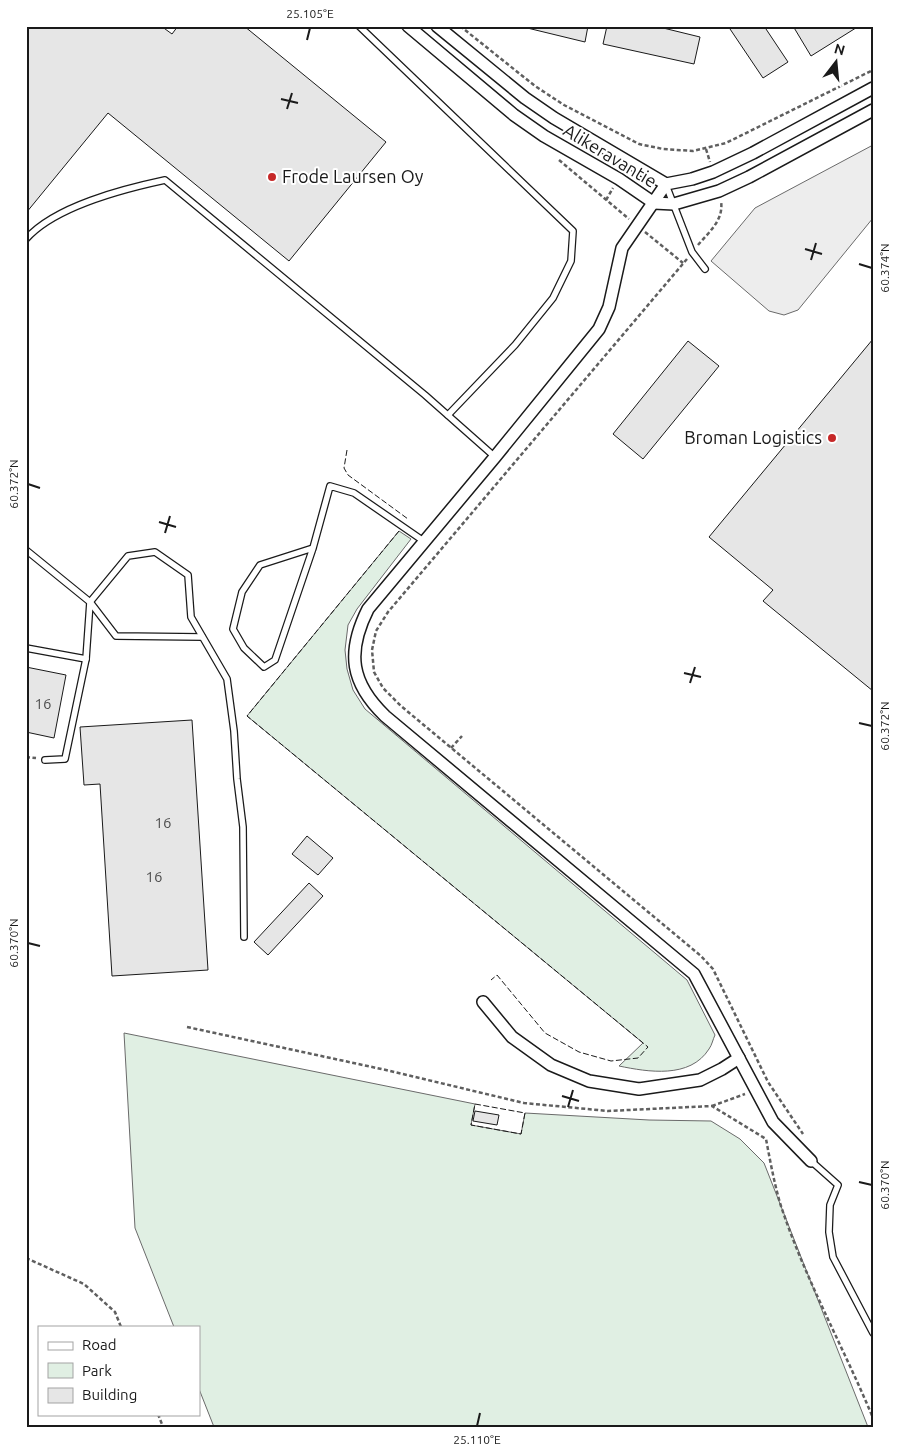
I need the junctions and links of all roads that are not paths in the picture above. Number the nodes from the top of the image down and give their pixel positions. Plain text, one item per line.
1 (359, 26) edge
2 (408, 26) edge
3 (437, 26) edge
4 (873, 88) edge
5 (873, 110) edge
6 (666, 184) junction
7 (654, 202) junction
8 (674, 204) junction
9 (26, 239) edge
10 (705, 269) dead end
11 (448, 415) junction
12 (496, 457) junction
13 (425, 542) junction
14 (313, 548) junction
15 (26, 550) edge
16 (90, 602) junction
17 (202, 637) junction
18 (26, 648) edge
19 (86, 660) junction
20 (45, 760) dead end
21 (244, 937) dead end
22 (483, 1002) dead end
23 (739, 1058) junction
24 (811, 1161) joint
25 (873, 1333) edge

1 - 11 lane
2 - 7 street, Alikeravantie
3 - 6 street, Alikeravantie
4 - 6 street, Alikeravantie
5 - 8 street, Alikeravantie
6 - 7 street
6 - 8 lane
7 - 8 street, Alikeravantie
7 - 12 street
8 - 10 lane
9 - 11 lane
11 - 12 lane
12 - 13 street
13 - 14 lane
13 - 23 street
14 - 14 lane
15 - 16 lane
16 - 17 lane
16 - 17 lane
16 - 19 lane
17 - 21 lane
18 - 19 lane
19 - 20 lane
22 - 23 street
23 - 24 street
24 - 25 lane

